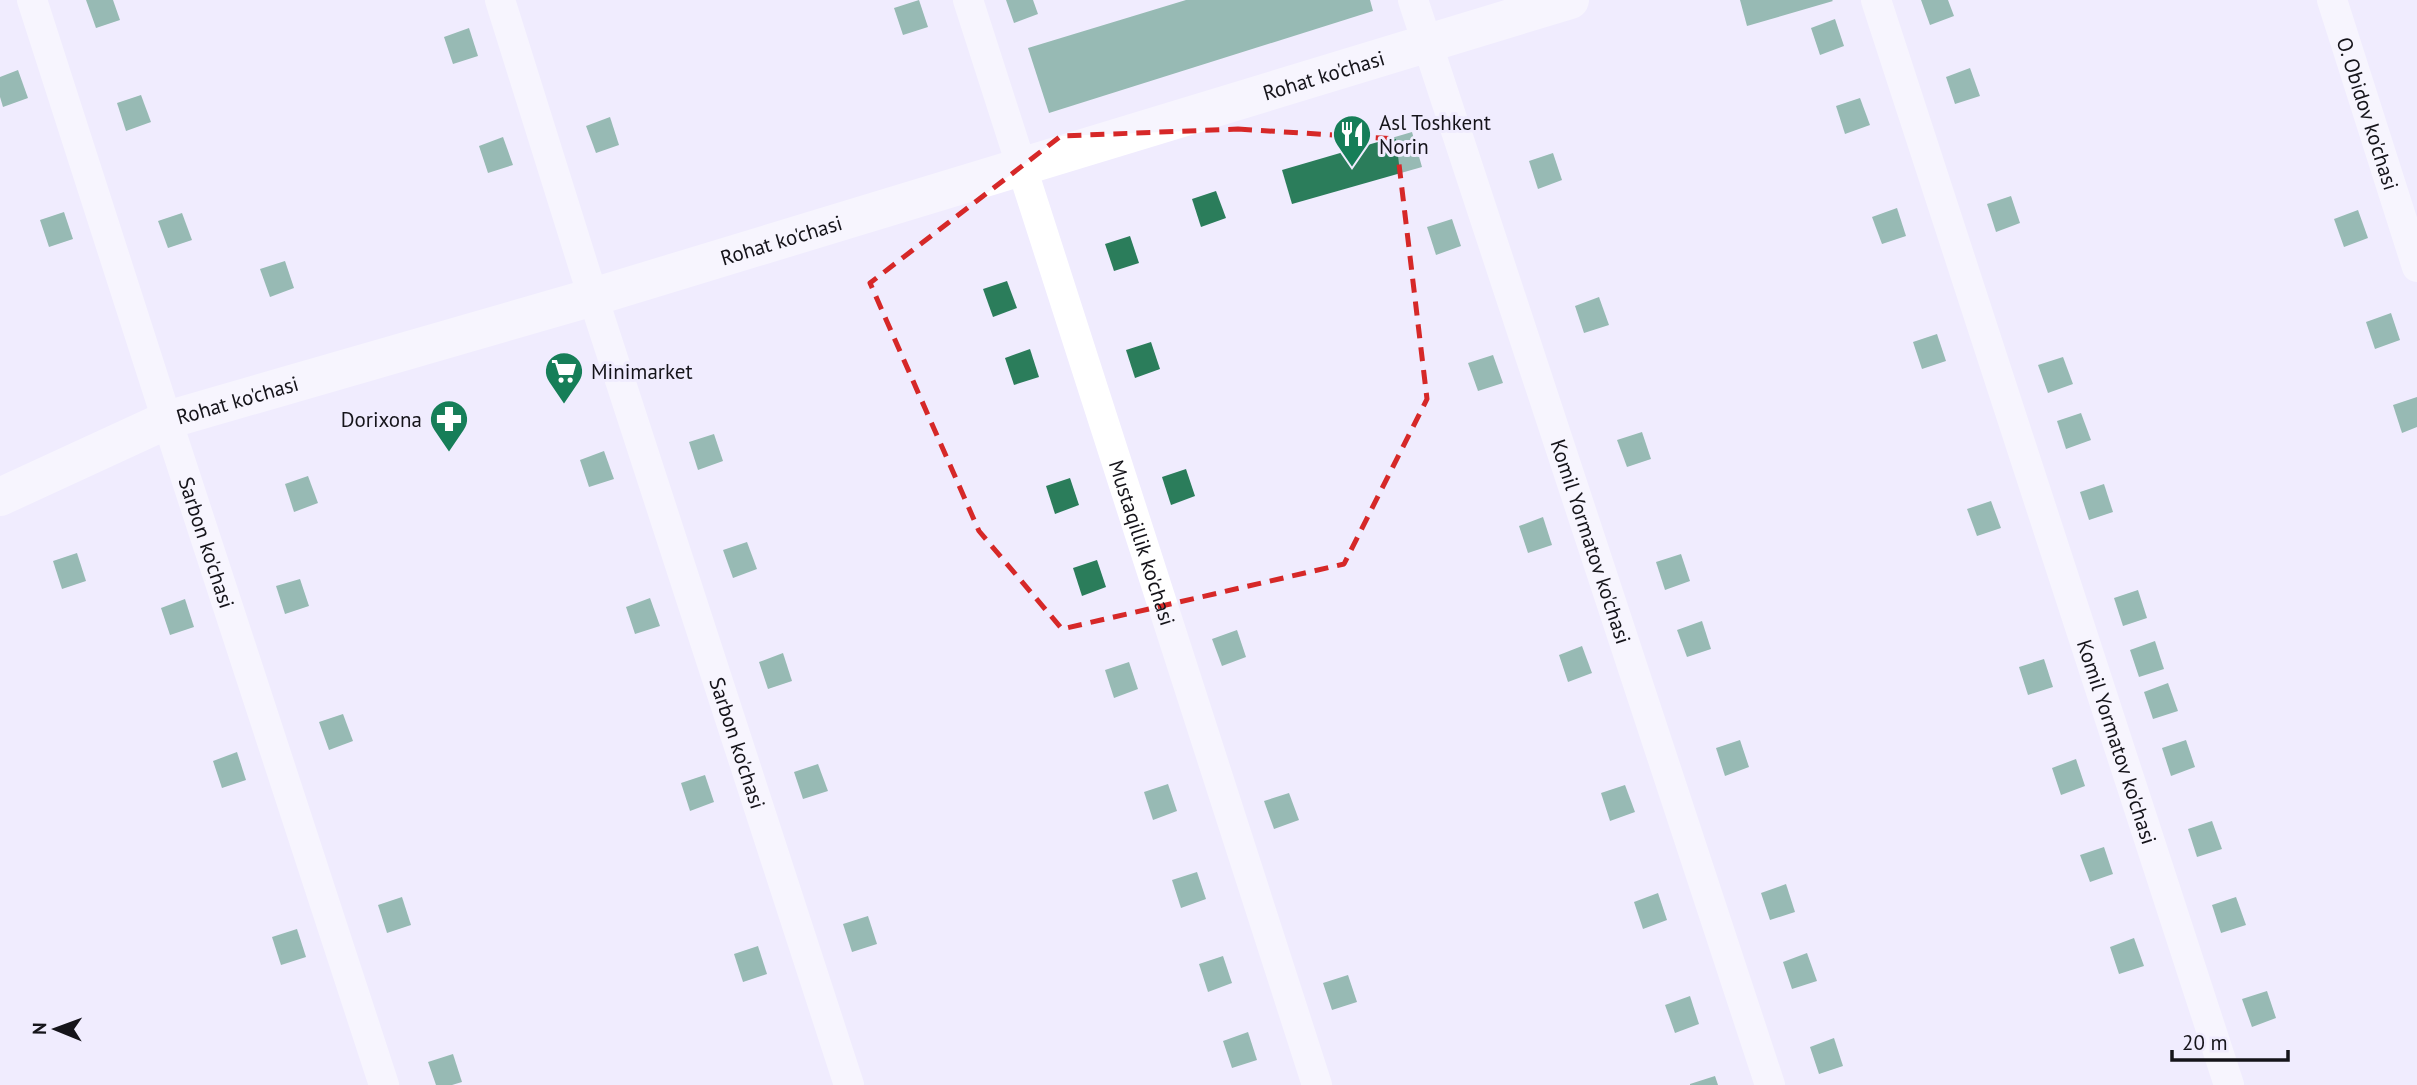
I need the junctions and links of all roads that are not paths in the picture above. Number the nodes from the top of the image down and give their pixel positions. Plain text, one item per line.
1 (32, 0) edge
2 (500, 0) edge
3 (968, 0) edge
4 (1413, 0) edge
5 (1570, 0) edge
6 (1876, 0) edge
7 (2332, 0) edge
8 (1427, 45) junction
9 (1021, 167) junction
10 (2417, 267) edge
11 (593, 297) junction
12 (167, 420) junction
13 (0, 497) edge
14 (384, 1085) edge
15 (849, 1085) edge
16 (1317, 1085) edge
17 (1770, 1085) edge
18 (2230, 1085) edge

1 - 12 street, Sarbon ko'chasi
2 - 11 street, Sarbon ko'chasi
3 - 9 street, Mustaqillik ko'chasi
4 - 8 street, Komil Yormatov ko'chasi
5 - 8 street, Rohat ko'chasi
6 - 18 street, Komil Yormatov ko'chasi
7 - 10 street, O. Obidov ko'chasi
8 - 9 street, Rohat ko'chasi
8 - 17 street, Komil Yormatov ko'chasi
9 - 11 street, Rohat ko'chasi
9 - 16 street, Mustaqillik ko'chasi
11 - 12 street, Rohat ko'chasi
11 - 15 street, Sarbon ko'chasi
12 - 13 street, Rohat ko'chasi
12 - 14 street, Sarbon ko'chasi

